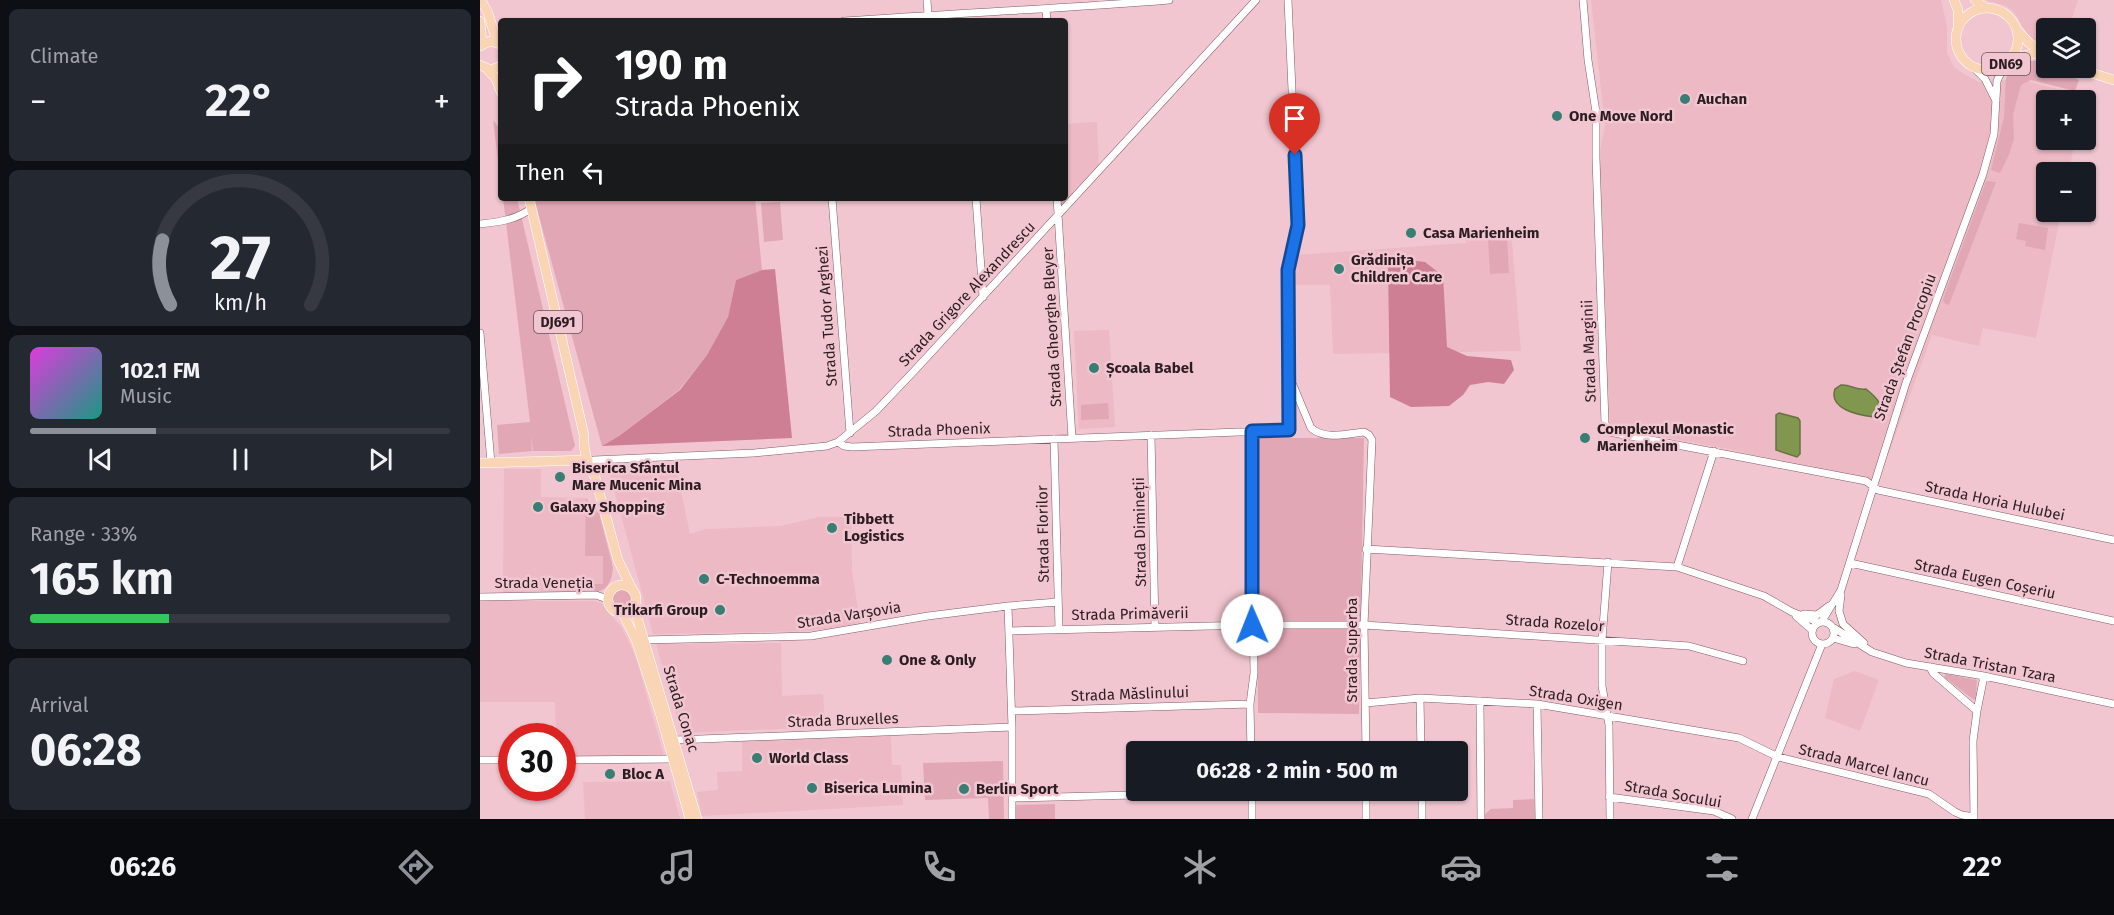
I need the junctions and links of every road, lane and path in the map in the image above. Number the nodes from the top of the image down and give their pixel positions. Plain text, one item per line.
1 (927, 0) edge
2 (1169, 0) edge
3 (1256, 0) edge
4 (1288, 0) edge
5 (1583, 0) edge
6 (1954, 0) edge
7 (1976, 0) edge
8 (481, 4) edge
9 (1986, 9) junction
10 (1046, 10) junction
11 (928, 15) junction
12 (963, 17) edge
13 (886, 18) edge
14 (1047, 18) edge
15 (480, 21) edge
16 (1958, 30) junction
17 (2017, 30) junction
18 (498, 41) edge
19 (498, 44) edge
20 (480, 45) edge
21 (2036, 47) edge
22 (2036, 54) edge
23 (2007, 63) junction
24 (484, 67) edge
25 (1973, 67) junction
26 (2096, 75) edge
27 (2114, 80) edge
28 (498, 84) edge
29 (1997, 103) junction
30 (530, 201) edge
31 (832, 201) edge
32 (976, 201) edge
33 (1057, 201) edge
34 (532, 208) junction
35 (1059, 215) junction
36 (480, 224) edge
37 (983, 297) junction
38 (480, 333) edge
39 (1288, 380) junction
40 (1252, 431) junction
41 (850, 433) junction
42 (1151, 435) junction
43 (1072, 438) junction
44 (1054, 439) junction
45 (838, 442) junction
46 (1714, 451) junction
47 (591, 460) junction
48 (480, 463) edge
49 (491, 463) junction
50 (1872, 486) junction
51 (2114, 540) edge
52 (1366, 549) junction
53 (618, 560) junction
54 (1608, 562) junction
55 (1850, 564) junction
56 (1677, 567) junction
57 (615, 586) junction
58 (632, 589) junction
59 (1841, 590) junction
60 (480, 597) edge
61 (608, 599) junction
62 (1836, 600) junction
63 (1058, 603) junction
64 (1008, 606) junction
65 (634, 608) junction
66 (1792, 612) junction
67 (623, 614) junction
68 (2114, 621) edge
69 (1820, 622) junction
70 (1252, 625) junction
71 (1364, 625) junction
72 (1155, 627) junction
73 (1833, 627) junction
74 (1059, 629) junction
75 (1812, 630) junction
76 (1009, 631) junction
77 (1833, 638) junction
78 (644, 640) junction
79 (1602, 640) junction
80 (1819, 642) junction
81 (1862, 647) junction
82 (1872, 652) junction
83 (1743, 662) dead end
84 (1930, 667) junction
85 (1984, 676) junction
86 (1420, 698) junction
87 (1480, 701) junction
88 (1366, 703) junction
89 (1250, 704) junction
90 (1537, 704) junction
91 (2114, 704) edge
92 (1012, 711) junction
93 (1977, 711) junction
94 (1607, 717) junction
95 (1012, 727) junction
96 (675, 740) junction
97 (1251, 741) edge
98 (1366, 741) edge
99 (1421, 741) edge
100 (1778, 757) junction
101 (674, 759) junction
102 (480, 760) edge
103 (498, 760) edge
104 (576, 760) edge
105 (1126, 795) edge
106 (1609, 797) junction
107 (1012, 798) junction
108 (1252, 801) edge
109 (1366, 801) edge
110 (1422, 801) edge
111 (1481, 818) edge
112 (1974, 818) edge
113 (690, 819) edge
114 (698, 819) edge
115 (1012, 819) edge
116 (1252, 819) edge
117 (1366, 819) edge
118 (1422, 819) edge
119 (1539, 819) edge
120 (1610, 819) edge
121 (1732, 819) edge
122 (1752, 819) edge

1 - 11 street
2 - 10 street
3 - 35 street, Strada Grigore Alexandrescu
4 - 39 street
5 - 46 street, Strada Marginii
6 - 16 main road, DN69
7 - 9 main road, DN69
8 - 18 main road
9 - 16 main road
9 - 17 main road, DN69
10 - 12 street
10 - 14 street
11 - 12 street
11 - 13 street
15 - 20 main road
16 - 25 main road, DN69
17 - 21 main road, DN69
17 - 23 main road, DN69
19 - 20 main road
22 - 23 main road, DN69
23 - 25 main road, DN69
23 - 29 street, Strada Ștefan Procopiu
24 - 28 main road
25 - 29 street
26 - 27 main road
29 - 50 street, Strada Ștefan Procopiu
30 - 34 main road, DJ691
31 - 41 street, Strada Tudor Arghezi
32 - 37 street
33 - 35 street, Strada Gheorghe Bleyer
34 - 36 street
34 - 47 main road, DJ691
35 - 37 street, Strada Grigore Alexandrescu
35 - 43 street, Strada Gheorghe Bleyer
37 - 41 street, Strada Grigore Alexandrescu
38 - 49 street
39 - 40 street, Strada Phoenix
39 - 52 street, Strada Superba
40 - 42 street, Strada Phoenix
40 - 70 street
41 - 45 street, Strada Grigore Alexandrescu
42 - 43 street, Strada Phoenix
42 - 72 street, Strada Dimineții
43 - 44 street, Strada Phoenix
44 - 45 street, Strada Phoenix
44 - 63 street, Strada Florilor
45 - 47 street, Strada Phoenix
46 - 50 street, Strada Marginii
46 - 56 street
47 - 49 main road
47 - 53 main road, DJ691
48 - 49 main road
50 - 51 street, Strada Horia Hulubei
50 - 55 street, Strada Ștefan Procopiu
52 - 54 street
52 - 71 street, Strada Superba
53 - 57 main road, DJ691
53 - 58 main road, DJ691
54 - 56 street
54 - 79 street
55 - 59 street, Strada Ștefan Procopiu
55 - 68 street, Strada Eugen Coșeriu
56 - 66 street
57 - 58 main road
57 - 61 main road, DJ691
58 - 65 main road, DJ691
59 - 62 street, Strada Ștefan Procopiu
59 - 66 street
59 - 82 street
60 - 61 street, Strada Veneția
61 - 67 main road
62 - 69 street, Strada Ștefan Procopiu
62 - 73 street, Strada Ștefan Procopiu
63 - 64 street, Strada Varșovia
63 - 74 street, Strada Florilor
64 - 76 street
64 - 78 street, Strada Varșovia
65 - 67 main road
65 - 78 main road, Strada Conac / DJ691
66 - 69 street
66 - 75 street
67 - 101 main road, Strada Conac
69 - 73 street
69 - 75 street
70 - 71 street, Strada Primăverii
70 - 72 street, Strada Primăverii
70 - 89 street
71 - 79 street, Strada Rozelor
71 - 88 street, Strada Superba
72 - 74 street, Strada Primăverii
73 - 77 street
73 - 81 street, Strada Tristan Tzara
74 - 76 street, Strada Primăverii
75 - 80 street
76 - 92 street
77 - 80 street
77 - 81 street, Strada Tristan Tzara
78 - 96 main road, Strada Conac / DJ691
79 - 83 street, Strada Rozelor
79 - 94 street
80 - 100 street
81 - 82 street, Strada Tristan Tzara
82 - 84 street, Strada Tristan Tzara
84 - 85 street, Strada Tristan Tzara
84 - 93 street
85 - 91 street, Strada Tristan Tzara
85 - 93 street
86 - 87 street, Strada Oxigen
86 - 88 street, Strada Oxigen
86 - 99 street
87 - 90 street, Strada Oxigen
87 - 111 street
88 - 98 street, Strada Superba
89 - 92 street, Strada Măslinului
89 - 97 street
90 - 94 street, Strada Oxigen
90 - 119 street
92 - 95 street
93 - 112 street
94 - 100 street, Strada Oxigen
94 - 106 street
95 - 96 street, Strada Bruxelles
95 - 107 street
96 - 114 main road, Strada Conac / DJ691
100 - 112 street, Strada Marcel Iancu
100 - 122 street
101 - 104 street
101 - 113 main road, Strada Conac
102 - 103 street
105 - 107 street
106 - 120 street
106 - 121 street, Strada Socului
107 - 115 street
108 - 116 street
109 - 117 street
110 - 118 street

